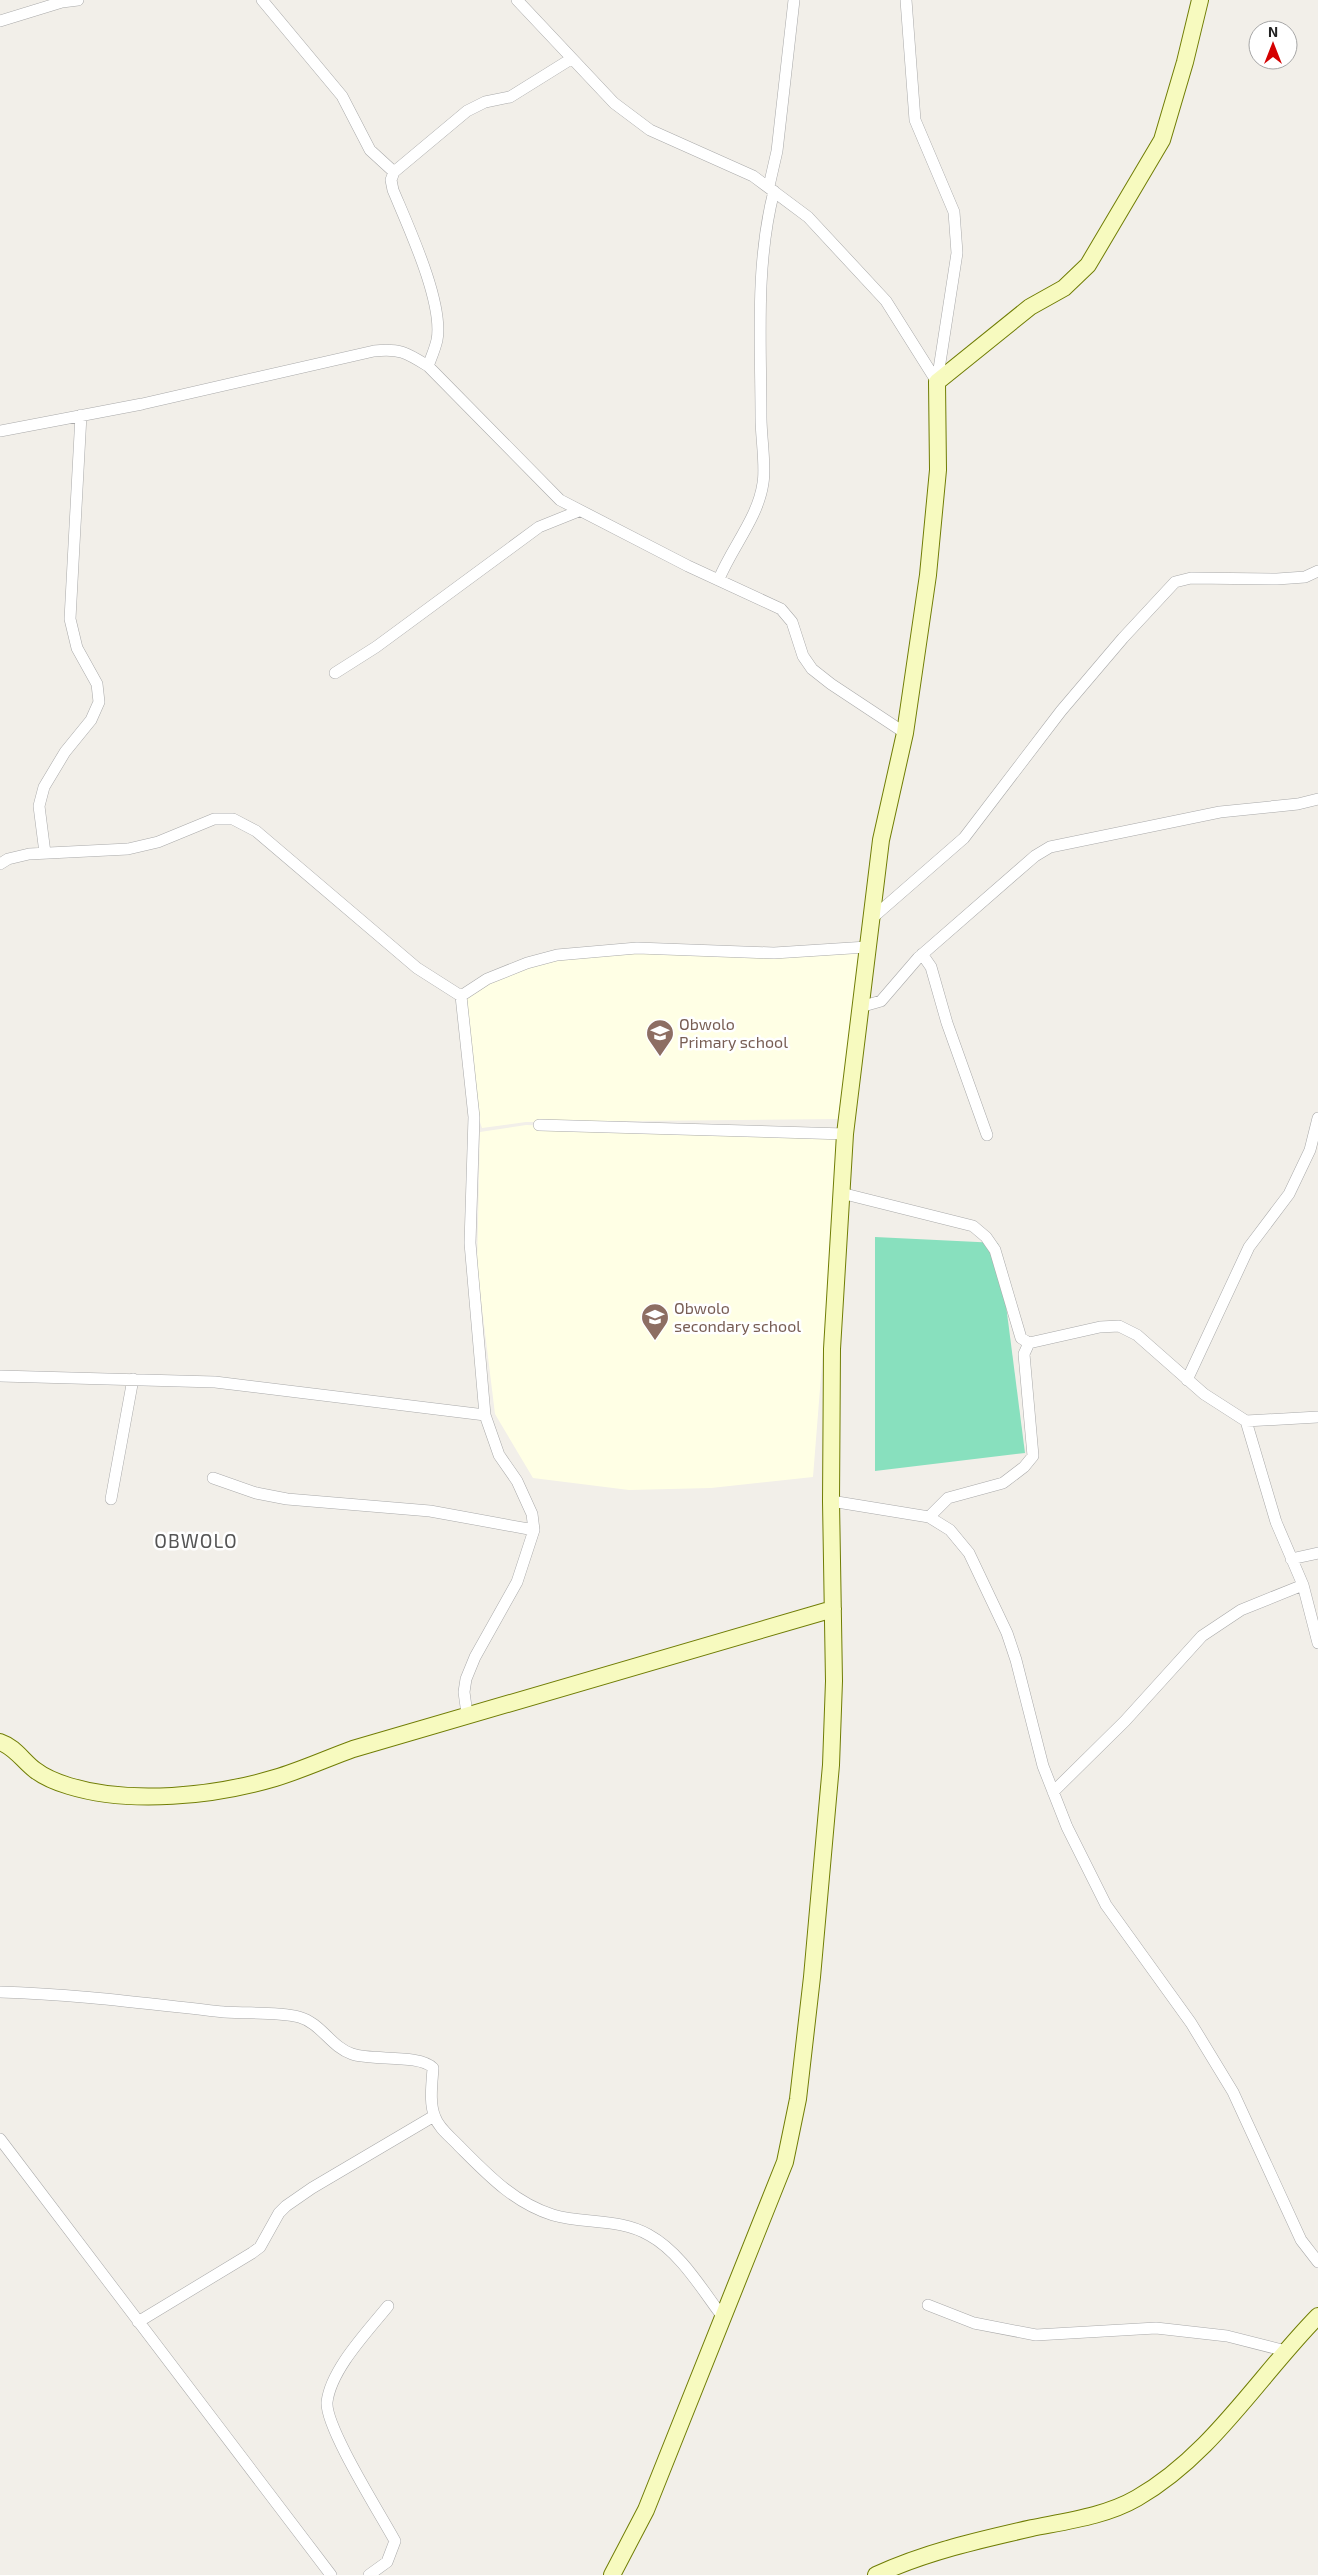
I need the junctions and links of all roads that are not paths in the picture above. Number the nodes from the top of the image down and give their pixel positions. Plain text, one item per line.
1 (78, 0) edge
2 (262, 0) edge
3 (517, 0) edge
4 (794, 0) edge
5 (906, 0) edge
6 (1200, 0) edge
7 (0, 21) edge
8 (571, 59) junction
9 (394, 172) junction
10 (772, 188) junction
11 (428, 366) junction
12 (937, 382) junction
13 (81, 415) junction
14 (0, 431) edge
15 (579, 510) junction
16 (1318, 571) edge
17 (719, 579) junction
18 (335, 674) dead end
19 (905, 733) junction
20 (1318, 799) edge
21 (45, 854) junction
22 (0, 864) edge
23 (871, 919) junction
24 (867, 947) junction
25 (922, 954) junction
26 (461, 996) junction
27 (860, 1007) junction
28 (1318, 1118) edge
29 (539, 1125) dead end
30 (845, 1134) junction
31 (987, 1135) dead end
32 (841, 1193) junction
33 (1029, 1343) junction
34 (0, 1376) edge
35 (133, 1380) junction
36 (1187, 1380) junction
37 (484, 1415) junction
38 (1318, 1417) edge
39 (1246, 1421) junction
40 (213, 1478) dead end
41 (111, 1499) dead end
42 (831, 1501) junction
43 (929, 1517) junction
44 (534, 1530) junction
45 (1318, 1553) edge
46 (1291, 1560) junction
47 (1303, 1585) junction
48 (833, 1609) junction
49 (1318, 1643) edge
50 (467, 1714) junction
51 (0, 1742) edge
52 (1053, 1792) junction
53 (0, 1992) edge
54 (434, 2116) junction
55 (0, 2140) edge
56 (1318, 2262) edge
57 (928, 2305) dead end
58 (388, 2306) dead end
59 (722, 2316) junction
60 (1318, 2316) edge
61 (138, 2322) junction
62 (1286, 2351) junction
63 (331, 2575) edge
64 (369, 2575) edge
65 (612, 2575) edge
66 (876, 2575) edge

1 - 7 street
2 - 9 street
3 - 8 street
4 - 10 street
5 - 12 street
6 - 12 street
8 - 9 street
8 - 10 street
9 - 11 street
10 - 12 street
10 - 17 street
11 - 13 street
11 - 15 street
12 - 19 street
13 - 14 street
13 - 21 street
15 - 17 street
15 - 18 street
16 - 23 street
17 - 19 street
19 - 23 street
20 - 25 street
21 - 22 street
21 - 26 street
23 - 24 street
24 - 26 street
24 - 27 street
25 - 27 street
25 - 31 street
26 - 37 street
27 - 30 street
28 - 36 street
29 - 30 street
30 - 32 street
32 - 33 street
32 - 42 street
33 - 36 street
33 - 43 street
34 - 35 street
35 - 37 street
35 - 41 street
36 - 39 street
37 - 44 street
38 - 39 street
39 - 46 street
40 - 44 street
42 - 43 street
42 - 48 street
43 - 52 street
44 - 50 street
45 - 46 street
46 - 47 street
47 - 49 street
47 - 52 street
48 - 50 street
48 - 59 street
50 - 51 street
52 - 56 street
53 - 54 street
54 - 59 street
54 - 61 street
55 - 61 street
57 - 62 street
58 - 64 street
59 - 65 street
60 - 62 street
61 - 63 street
62 - 66 street

